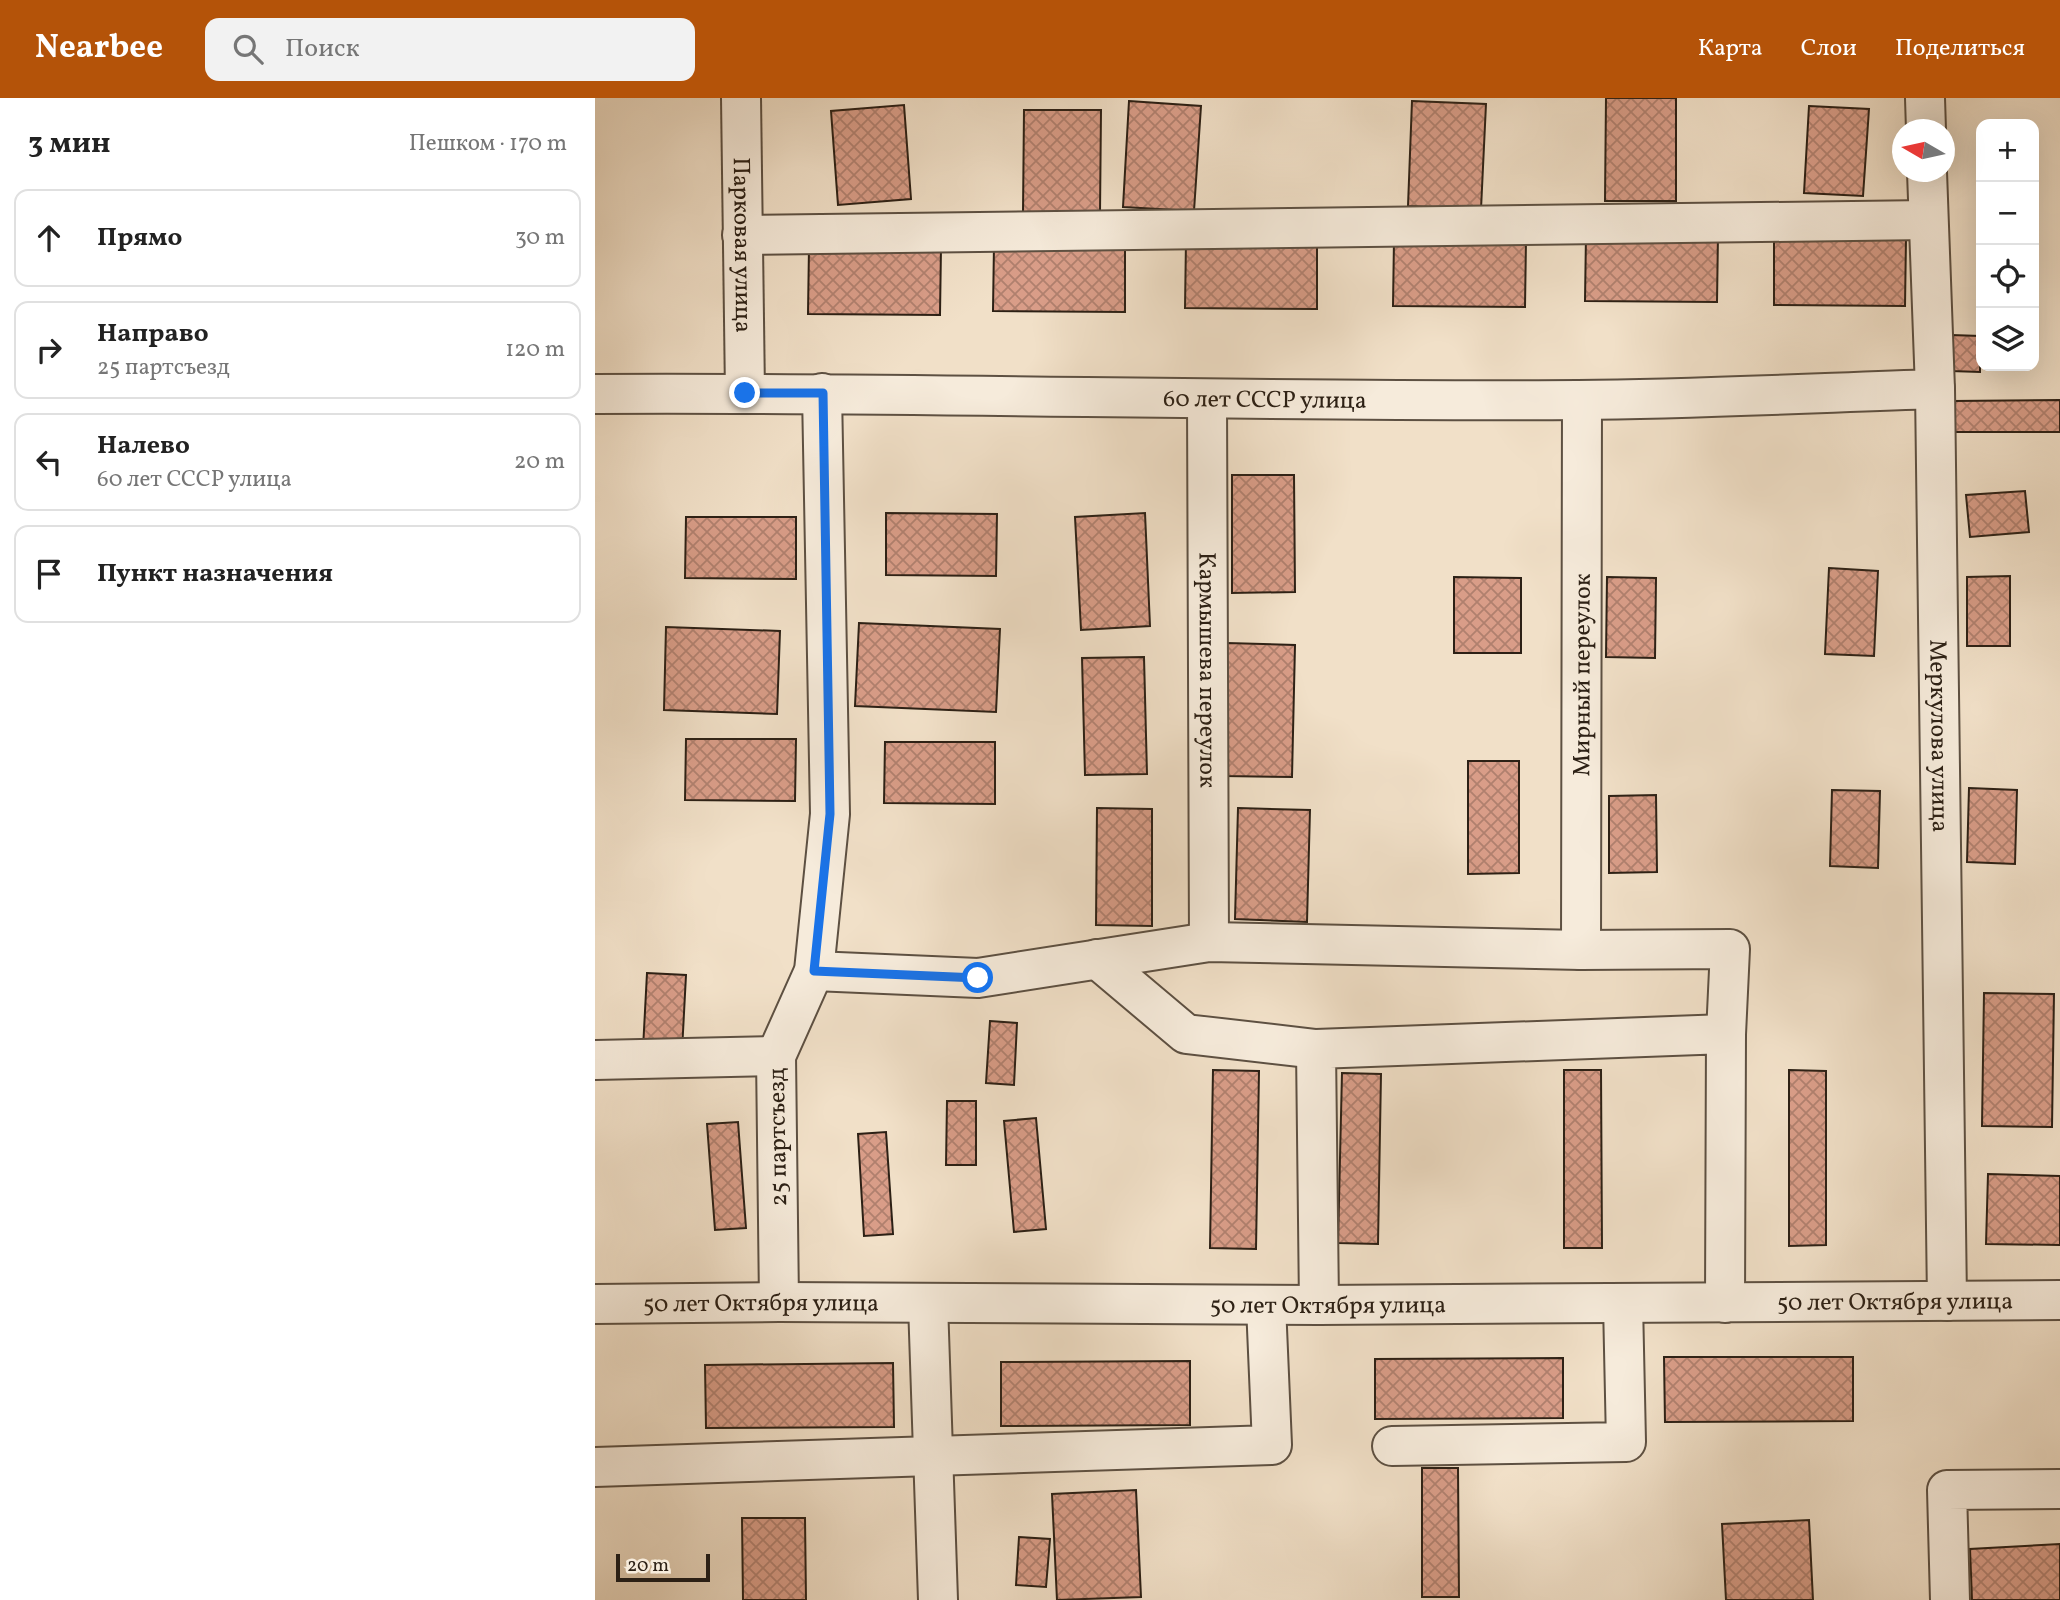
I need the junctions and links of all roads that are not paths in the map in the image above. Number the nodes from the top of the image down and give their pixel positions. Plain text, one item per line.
1 (741, 98) edge
2 (1925, 98) edge
3 (1926, 119) edge
4 (1927, 182) edge
5 (1928, 220) junction
6 (741, 235) junction
7 (1935, 389) junction
8 (745, 393) junction
9 (823, 393) junction
10 (595, 394) edge
11 (1207, 399) junction
12 (1582, 400) junction
13 (1209, 942) junction
14 (1581, 950) junction
15 (1097, 959) junction
16 (814, 971) junction
17 (1726, 1034) junction
18 (1316, 1049) junction
19 (776, 1056) junction
20 (595, 1060) edge
21 (2060, 1300) edge
22 (779, 1301) junction
23 (1947, 1301) junction
24 (928, 1303) junction
25 (1623, 1303) junction
26 (1725, 1303) junction
27 (595, 1304) edge
28 (1266, 1305) junction
29 (1319, 1305) junction
30 (1392, 1446) dead end
31 (933, 1456) junction
32 (595, 1467) edge
33 (2060, 1489) edge
34 (938, 1600) edge
35 (1949, 1600) edge

1 - 6 street, Парковая улица
2 - 3 street
4 - 5 street, Меркулова улица
5 - 6 street
5 - 7 street, Меркулова улица
6 - 8 street, Парковая улица
7 - 12 street, 60 лет СССР улица
7 - 23 street, Меркулова улица
8 - 9 street, 60 лет СССР улица
8 - 10 street, 60 лет СССР улица
9 - 11 street, 60 лет СССР улица
9 - 16 street, 25 партсъезд
11 - 12 street, 60 лет СССР улица
11 - 13 street, Кармышева переулок
12 - 14 street, Мирный переулок
13 - 14 street
13 - 15 street
14 - 17 street
15 - 16 street
15 - 18 street
16 - 19 street, 25 партсъезд
17 - 18 street
17 - 26 street
18 - 29 street
19 - 20 street
19 - 22 street, 25 партсъезд
21 - 23 street, 50 лет Октября улица
22 - 24 street, 50 лет Октября улица
22 - 27 street, 50 лет Октября улица
23 - 26 street, 50 лет Октября улица
24 - 28 street, 50 лет Октября улица
24 - 31 street
25 - 26 street, 50 лет Октября улица
25 - 29 street, 50 лет Октября улица
25 - 30 street
28 - 29 street, 50 лет Октября улица
28 - 31 street
31 - 32 street
31 - 34 street
33 - 35 street

